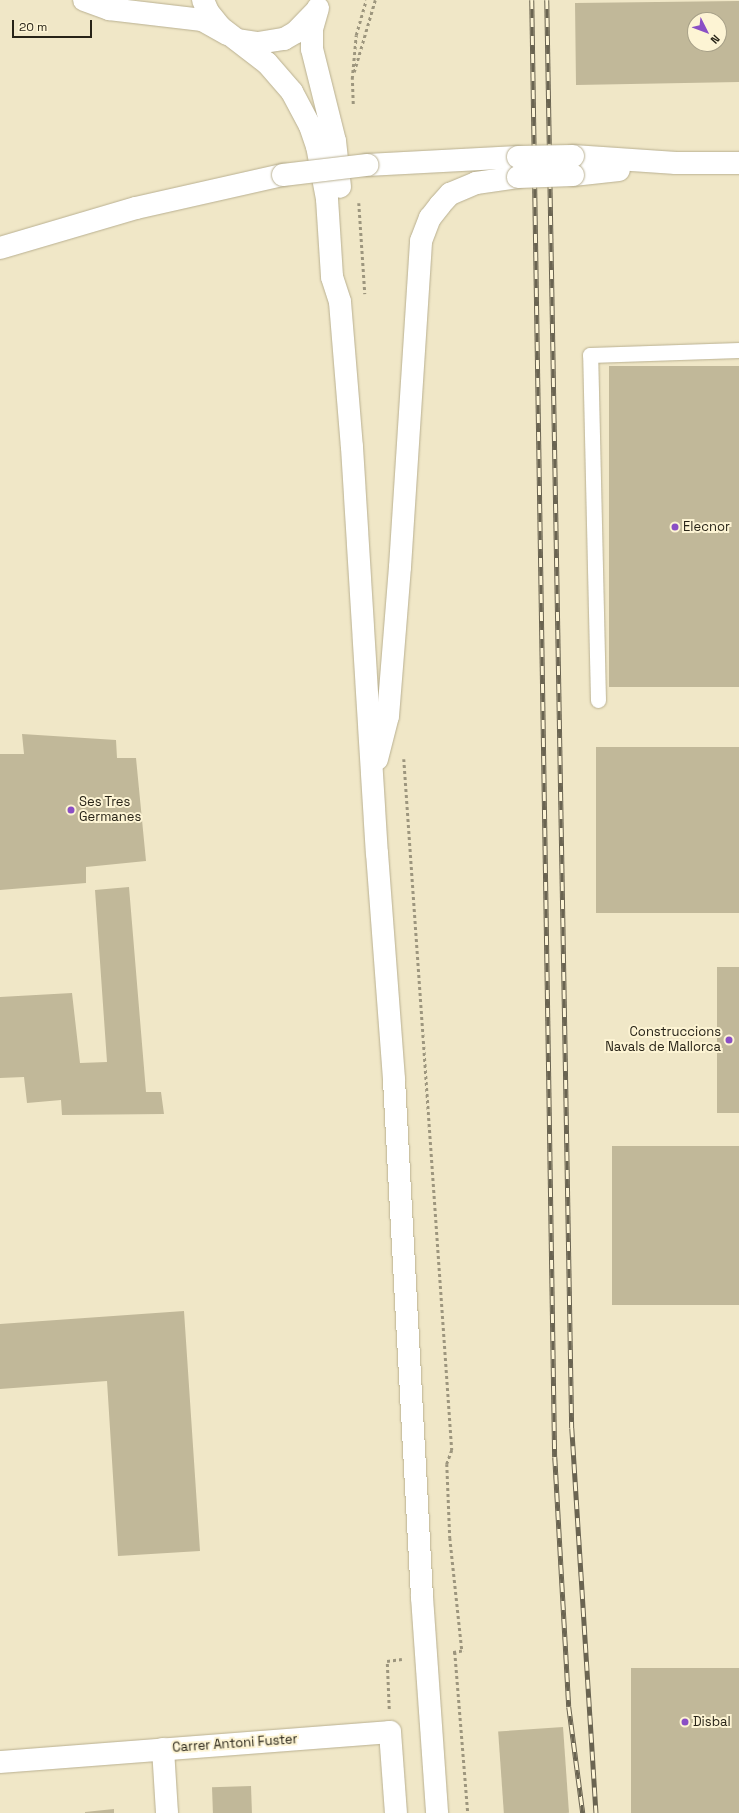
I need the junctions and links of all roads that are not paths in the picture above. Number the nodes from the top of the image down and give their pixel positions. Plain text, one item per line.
1 (84, 0) edge
2 (203, 0) edge
3 (321, 4) edge
4 (232, 37) junction
5 (739, 163) edge
6 (518, 167) junction
7 (0, 248) edge
8 (340, 302) junction
9 (739, 350) edge
10 (598, 700) dead end
11 (372, 777) junction
12 (163, 1749) junction
13 (0, 1762) edge
14 (167, 1813) edge
15 (396, 1813) edge
16 (437, 1813) edge

1 - 4 main road
2 - 4 main road
3 - 4 main road
3 - 8 main road
4 - 8 main road
5 - 6 main road, bridge
6 - 7 main road, bridge
6 - 11 main road
8 - 11 main road
9 - 10 lane
11 - 16 main road
12 - 13 main road, Carrer Antoni Fuster
12 - 14 main road
12 - 15 main road, Carrer Antoni Fuster

